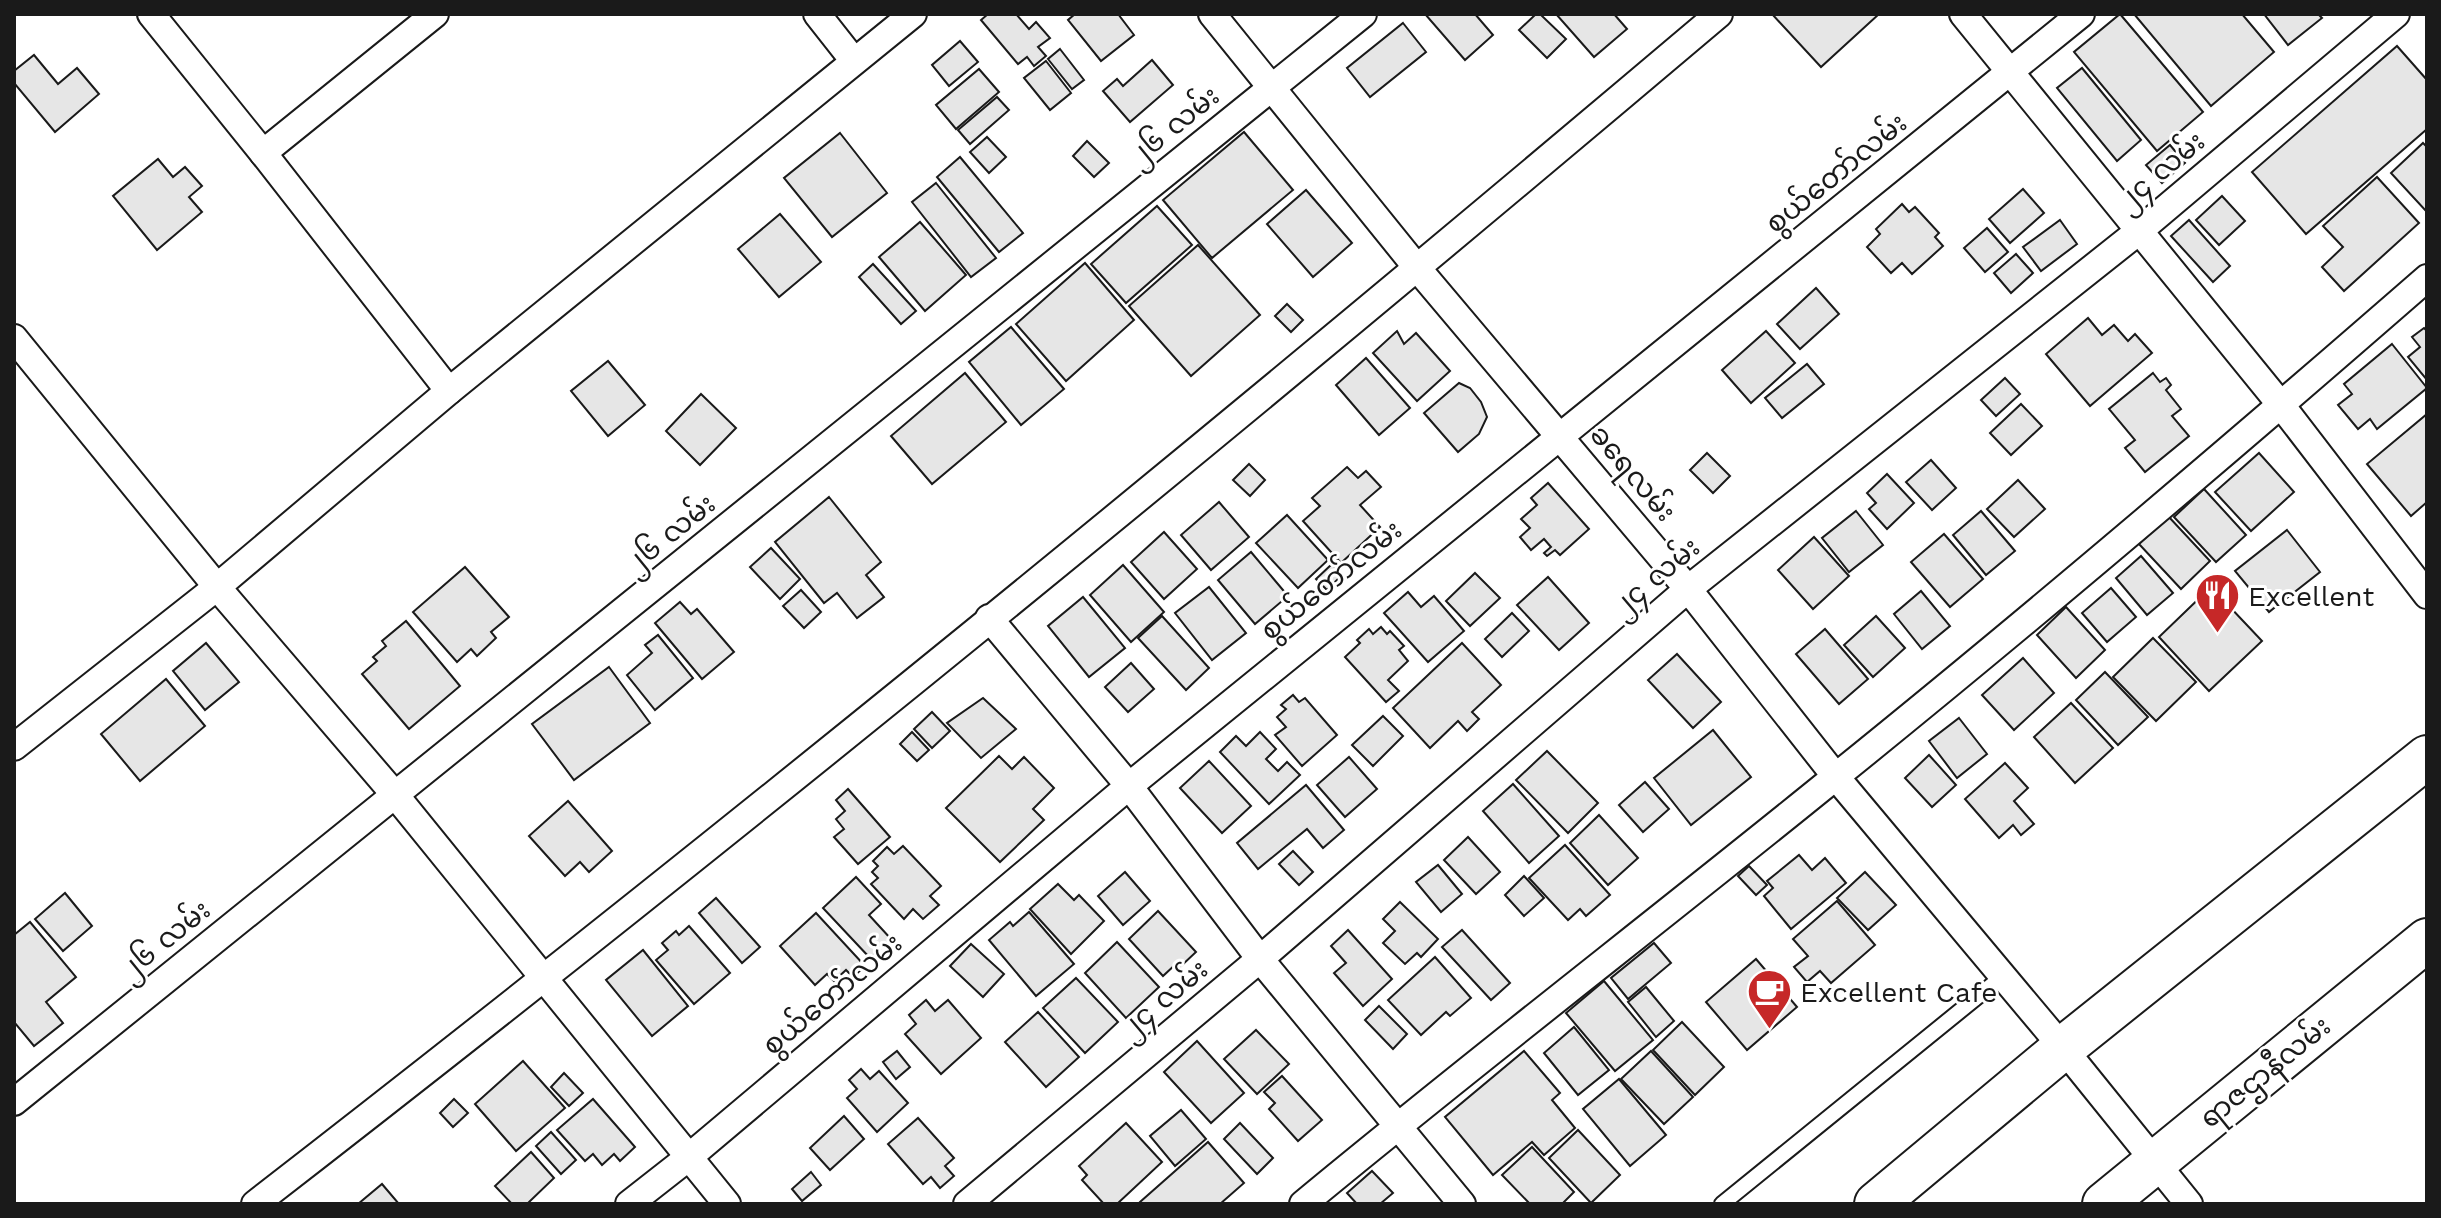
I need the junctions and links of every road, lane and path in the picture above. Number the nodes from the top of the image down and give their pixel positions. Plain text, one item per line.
1 (151, 14) edge
2 (435, 14) edge
3 (817, 14) edge
4 (913, 14) edge
5 (1212, 14) edge
6 (1363, 14) edge
7 (1719, 14) edge
8 (1963, 14) edge
9 (2081, 14) edge
10 (2396, 14) edge
11 (854, 61) junction
12 (2011, 73) junction
13 (1271, 88) junction
14 (263, 153) junction
15 (2139, 231) junction
16 (1418, 269) junction
17 (2427, 278) edge
18 (14, 338) edge
19 (449, 391) junction
20 (2281, 405) junction
21 (1560, 436) junction
22 (217, 587) junction
23 (1688, 589) junction
24 (2427, 595) edge
25 (989, 618) junction
26 (14, 747) edge
27 (2427, 757) edge
28 (1836, 777) junction
29 (1129, 786) junction
30 (396, 796) junction
31 (2427, 940) edge
32 (1260, 959) junction
33 (2003, 976) junction
34 (545, 979) junction
35 (2063, 1048) junction
36 (14, 1102) edge
37 (1398, 1125) junction
38 (689, 1157) junction
39 (2156, 1162) junction
40 (255, 1204) edge
41 (629, 1204) edge
42 (727, 1204) edge
43 (967, 1204) edge
44 (1303, 1204) edge
45 (1462, 1204) edge
46 (1722, 1204) edge
47 (1876, 1204) edge
48 (2104, 1204) edge
49 (2189, 1204) edge

1 - 14 street
2 - 14 street
3 - 11 street
4 - 11 street
5 - 13 street, ခရေလမ်း
6 - 13 street, ၂၆ လမ်း
7 - 16 street
8 - 12 street
9 - 12 street, စွယ်တော်လမ်း
10 - 15 street, ၂၄ လမ်း
11 - 19 street
12 - 15 street
12 - 21 street, စွယ်တော်လမ်း
13 - 16 street, ခရေလမ်း
13 - 30 street, ၂၆ လမ်း
14 - 19 street
15 - 20 street
15 - 23 street, ၂၄ လမ်း
16 - 21 street, ခရေလမ်း
16 - 25 street
17 - 20 street
18 - 22 street
19 - 22 street
20 - 24 street
20 - 28 street
21 - 23 street, ခရေလမ်း
21 - 29 street, စွယ်တော်လမ်း
22 - 26 street
22 - 30 street
23 - 28 street, ခရေလမ်း
23 - 32 street, ၂၄ လမ်း
25 - 29 street
25 - 34 street
27 - 35 main road
28 - 33 street, ခရေလမ်း
28 - 37 street
29 - 32 street
29 - 38 street, စွယ်တော်လမ်း
30 - 34 street
30 - 36 street, ၂၆ လမ်း
31 - 39 main road, ရာဇဌာနီလမ်း
32 - 37 street
32 - 43 street, ၂၄ လမ်း
33 - 35 street, ခရေလမ်း
33 - 46 lane
34 - 38 street
34 - 40 street
35 - 39 street, ခရေလမ်း
35 - 47 main road
37 - 44 street
37 - 45 street
38 - 41 street, စွယ်တော်လမ်း
38 - 42 street
39 - 48 main road, ရာဇဌာနီလမ်း
39 - 49 street, ခရေလမ်း

